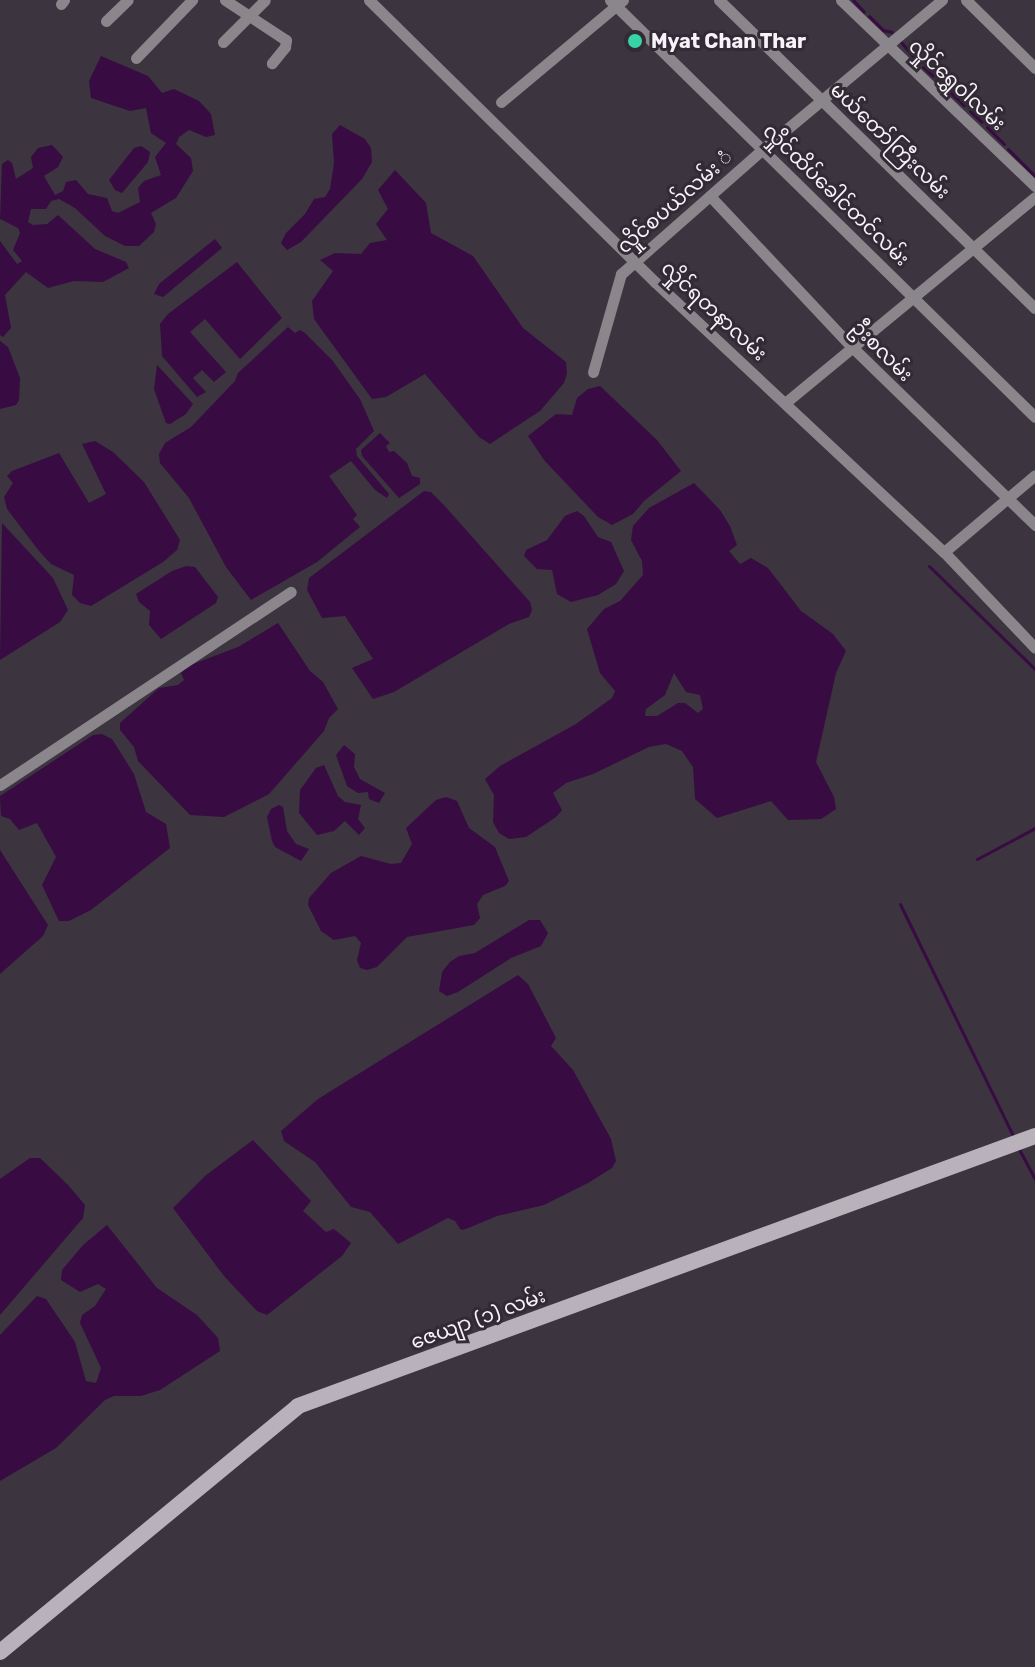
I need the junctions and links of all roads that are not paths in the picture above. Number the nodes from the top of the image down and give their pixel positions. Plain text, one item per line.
1 (128, 0) edge
2 (192, 0) edge
3 (225, 0) edge
4 (265, 0) edge
5 (369, 0) edge
6 (719, 0) edge
7 (841, 0) edge
8 (942, 0) edge
9 (966, 0) edge
10 (616, 2) edge
11 (250, 15) junction
12 (106, 21) dead end
13 (223, 42) dead end
14 (887, 44) junction
15 (136, 58) dead end
16 (272, 63) dead end
17 (1035, 68) edge
18 (821, 100) junction
19 (501, 102) dead end
20 (763, 149) junction
21 (1035, 186) edge
22 (710, 196) junction
23 (1035, 197) edge
24 (973, 246) junction
25 (635, 260) junction
26 (914, 297) junction
27 (1035, 308) edge
28 (851, 346) junction
29 (593, 372) dead end
30 (785, 403) junction
31 (1035, 417) edge
32 (1035, 475) edge
33 (1008, 499) junction
34 (1035, 525) edge
35 (944, 552) junction
36 (291, 592) dead end
37 (1035, 648) edge
38 (0, 785) edge
39 (1025, 1140) edge
40 (0, 1652) edge

1 - 12 street
2 - 15 street
3 - 11 street
4 - 11 street
5 - 25 street, လှိုင်ရတနာလမ်း
6 - 18 street, မယ်တော်ကြီးလမ်း
7 - 14 street, လှိုင်ရွှေဝါလမ်း
8 - 14 street, လှိုင်စပယ်လမ်း ံ
9 - 17 street
10 - 19 street
10 - 20 street, လှိုင်ထိပ်ခေါင်တင်လမ်း
11 - 13 street
11 - 16 street
14 - 18 street, လှိုင်စပယ်လမ်း ံ
14 - 21 street, လှိုင်ရွှေဝါလမ်း
18 - 20 street, လှိုင်စပယ်လမ်း ံ
18 - 24 street, မယ်တော်ကြီးလမ်း
20 - 22 street, လှိုင်စပယ်လမ်း ံ
20 - 26 street, လှိုင်ထိပ်ခေါင်တင်လမ်း
22 - 25 street, လှိုင်စပယ်လမ်း ံ
22 - 28 street, ဦးစလမ်း
23 - 24 street
24 - 26 street
24 - 27 street, မယ်တော်ကြီးလမ်း
25 - 29 street, လှိုင်စပယ်လမ်း ံ
25 - 30 street, လှိုင်ရတနာလမ်း
26 - 28 street
26 - 31 street, လှိုင်ထိပ်ခေါင်တင်လမ်း
28 - 30 street
28 - 33 street, ဦးစလမ်း
30 - 35 street, လှိုင်ရတနာလမ်း
32 - 33 street
33 - 34 street, ဦးစလမ်း
33 - 35 street
35 - 37 street, လှိုင်ရတနာလမ်း
36 - 38 street
39 - 40 street, ဇေယျာ (၁) လမ်း

